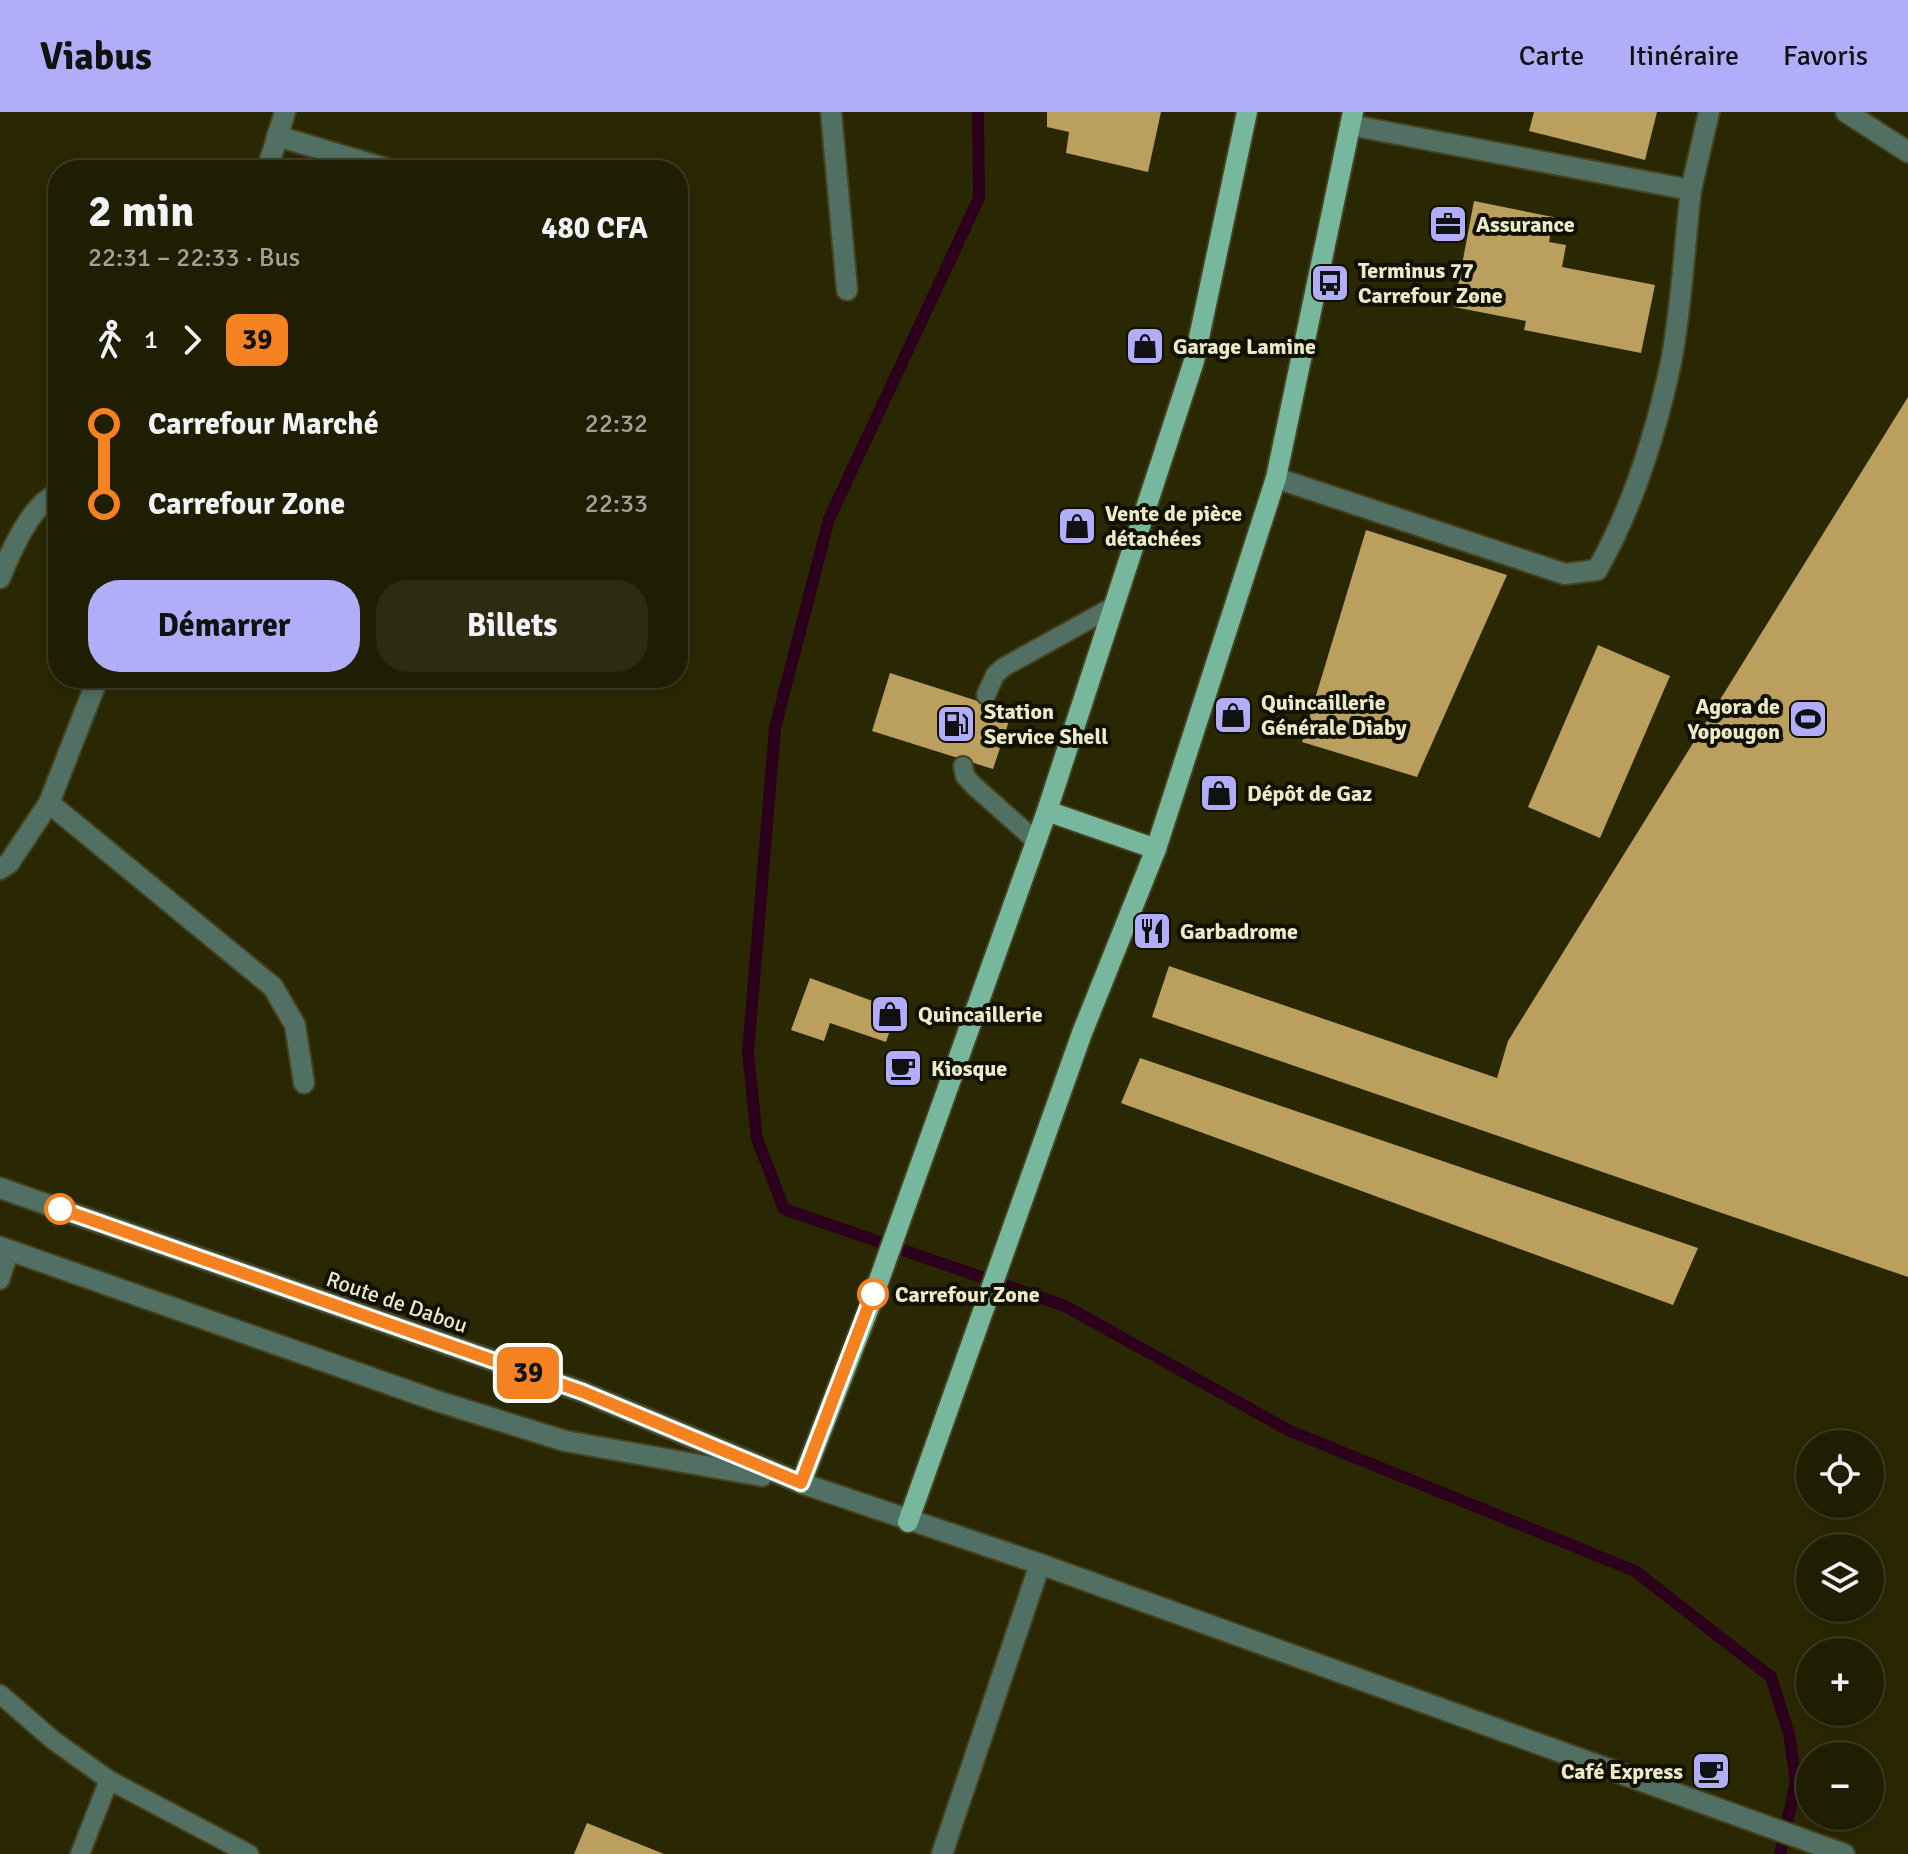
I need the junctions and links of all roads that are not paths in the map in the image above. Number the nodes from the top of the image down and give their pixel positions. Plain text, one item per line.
1 (285, 112) edge
2 (831, 112) edge
3 (1247, 112) edge
4 (1709, 112) edge
5 (1846, 112) edge
6 (1352, 118) edge
7 (277, 136) junction
8 (1908, 152) edge
9 (270, 160) edge
10 (357, 160) edge
11 (1691, 190) junction
12 (847, 290) dead end
13 (1276, 478) junction
14 (48, 497) edge
15 (0, 578) edge
16 (1114, 606) junction
17 (94, 688) edge
18 (986, 695) dead end
19 (963, 766) dead end
20 (49, 803) junction
21 (1047, 811) junction
22 (1036, 841) junction
23 (1156, 849) junction
24 (0, 869) edge
25 (304, 1083) dead end
26 (0, 1188) edge
27 (5, 1249) edge
28 (0, 1280) edge
29 (801, 1483) junction
30 (908, 1522) junction
31 (1040, 1564) junction
32 (0, 1694) edge
33 (109, 1780) junction
34 (80, 1854) edge
35 (249, 1854) edge
36 (942, 1854) edge
37 (1844, 1854) edge

1 - 7 street
2 - 12 street
3 - 16 main road
4 - 11 street
5 - 8 street
6 - 11 street
6 - 13 main road
7 - 9 street
7 - 10 street
11 - 13 street
13 - 23 main road
14 - 15 street
16 - 18 lane
16 - 21 main road
17 - 20 street
19 - 22 lane
20 - 24 street
20 - 25 street
21 - 22 main road
21 - 23 main road
22 - 29 main road
23 - 30 main road
26 - 29 street, Route de Dabou
27 - 28 lane
27 - 29 street
29 - 30 street, Route de Dabou
30 - 31 street, Route de Dabou
31 - 36 street
31 - 37 street, Route de Dabou
32 - 33 lane
33 - 34 lane
33 - 35 lane

